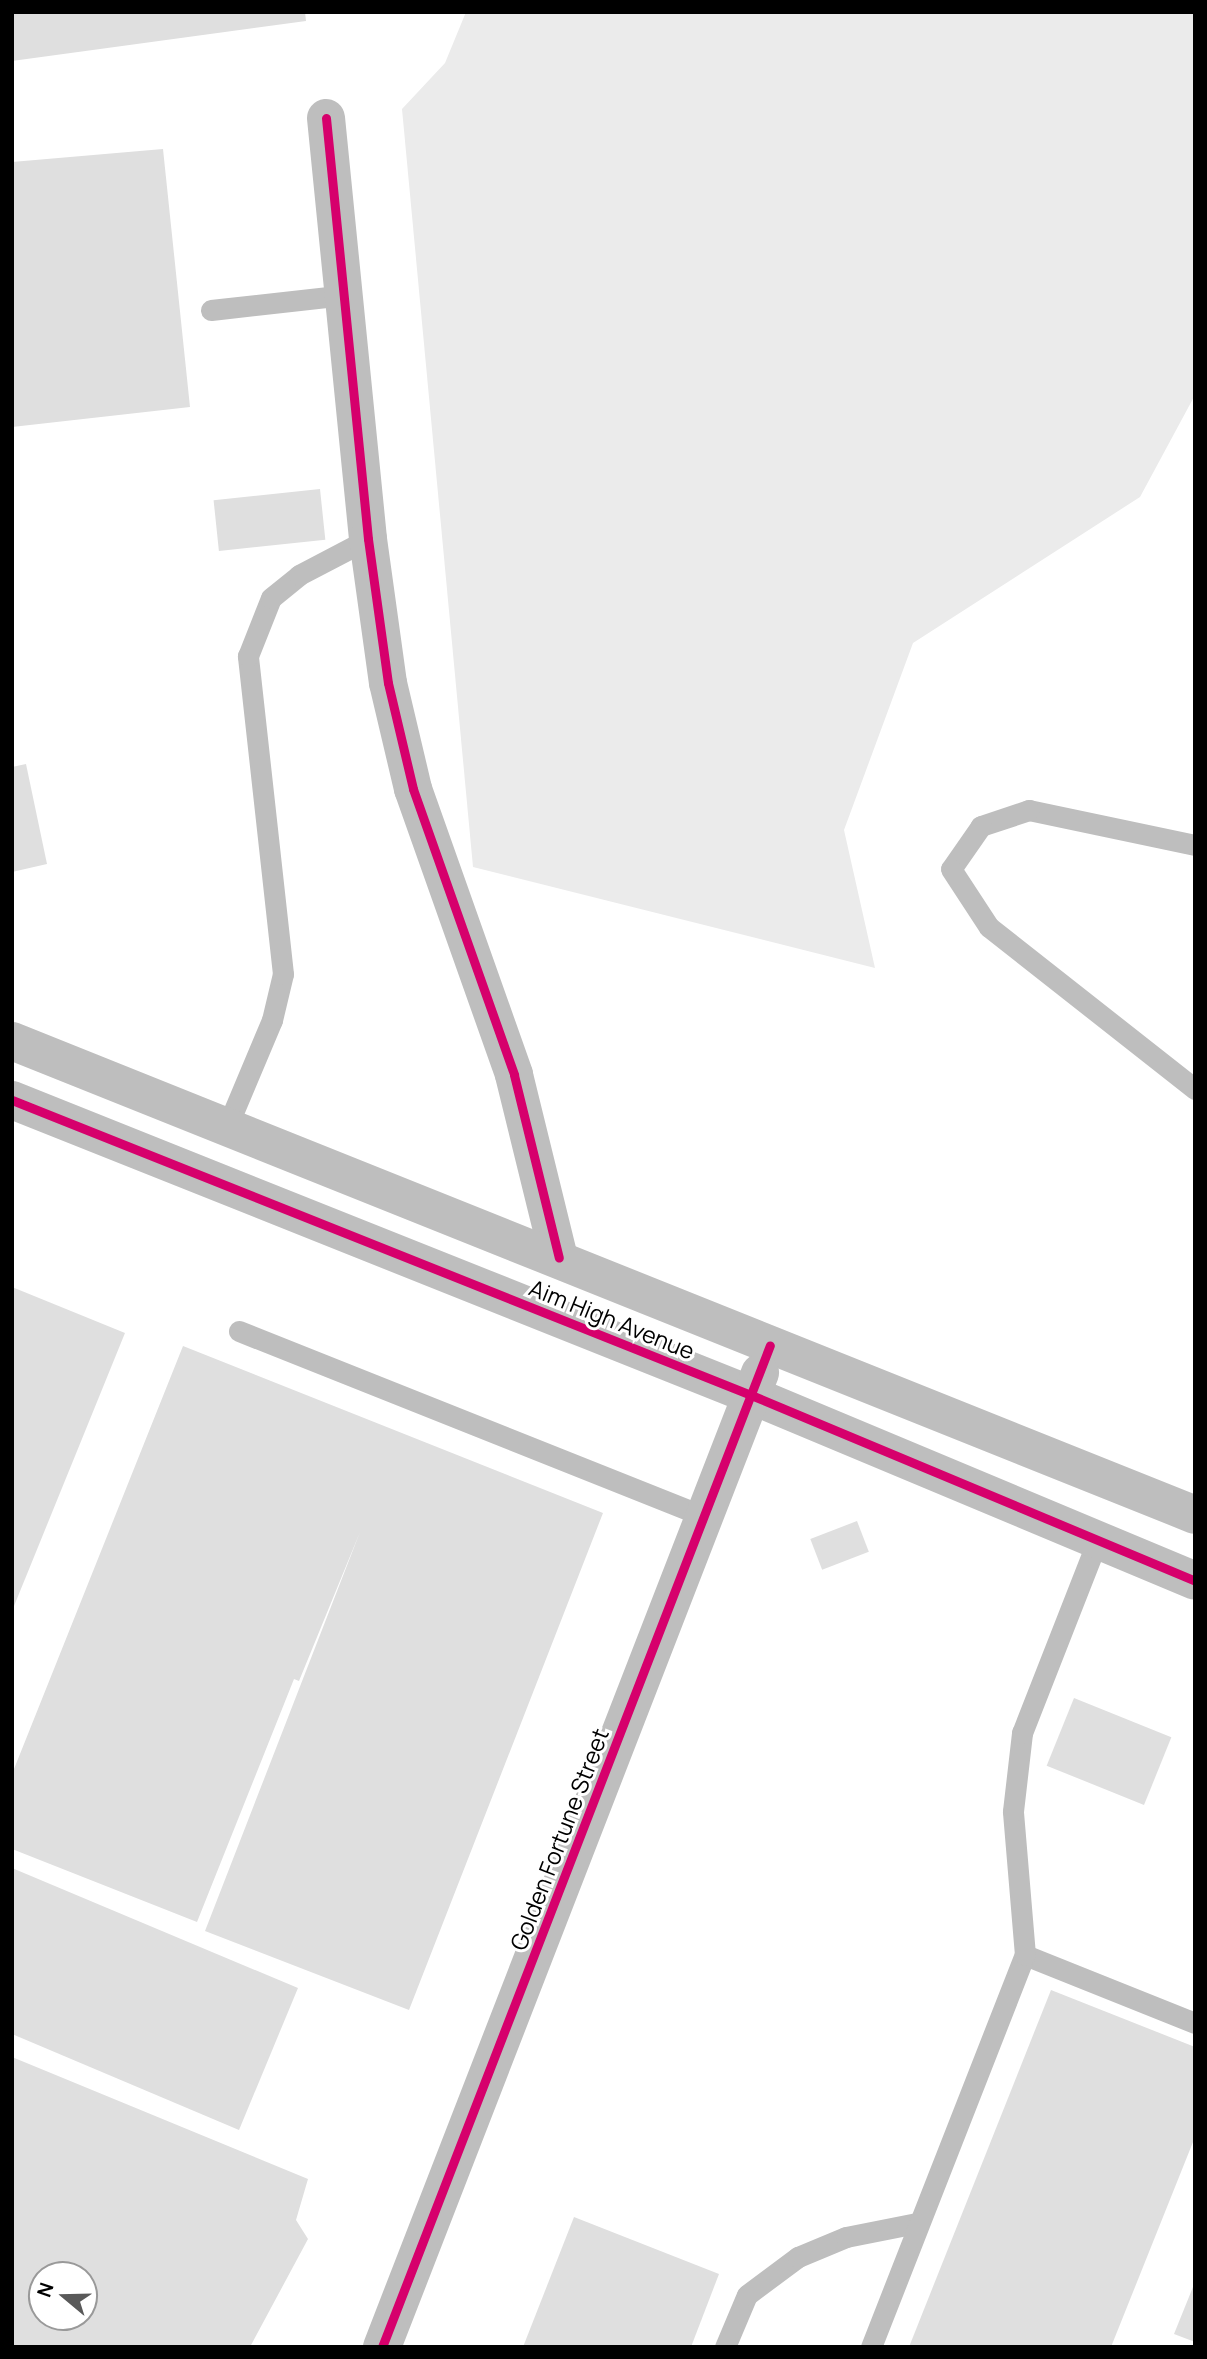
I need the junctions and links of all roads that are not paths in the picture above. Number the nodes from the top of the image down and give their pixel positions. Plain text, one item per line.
1 (326, 118) dead end
2 (344, 295) junction
3 (211, 310) dead end
4 (368, 539) junction
5 (1195, 845) edge
6 (12, 1041) edge
7 (1195, 1089) edge
8 (12, 1100) edge
9 (227, 1127) junction
10 (559, 1258) junction
11 (239, 1331) dead end
12 (770, 1345) junction
13 (751, 1395) junction
14 (1195, 1515) edge
15 (706, 1517) junction
16 (1097, 1542) junction
17 (1195, 1581) edge
18 (1025, 1955) junction
19 (1195, 2023) edge
20 (917, 2223) junction
21 (382, 2347) edge
22 (725, 2347) edge
23 (871, 2347) edge

1 - 2 street
2 - 3 lane
2 - 4 street
4 - 9 lane
4 - 10 street
5 - 7 lane
6 - 9 street, Aim High Avenue
8 - 13 street, Aim High Avenue
9 - 10 street, Aim High Avenue
10 - 12 street, Aim High Avenue
11 - 15 lane
12 - 13 street, Golden Fortune Street
12 - 14 street, Aim High Avenue
13 - 15 street, Golden Fortune Street
13 - 16 street, Aim High Avenue
15 - 21 street, Golden Fortune Street
16 - 17 street, Aim High Avenue
16 - 18 lane
18 - 19 lane
18 - 20 lane
20 - 22 lane
20 - 23 lane

